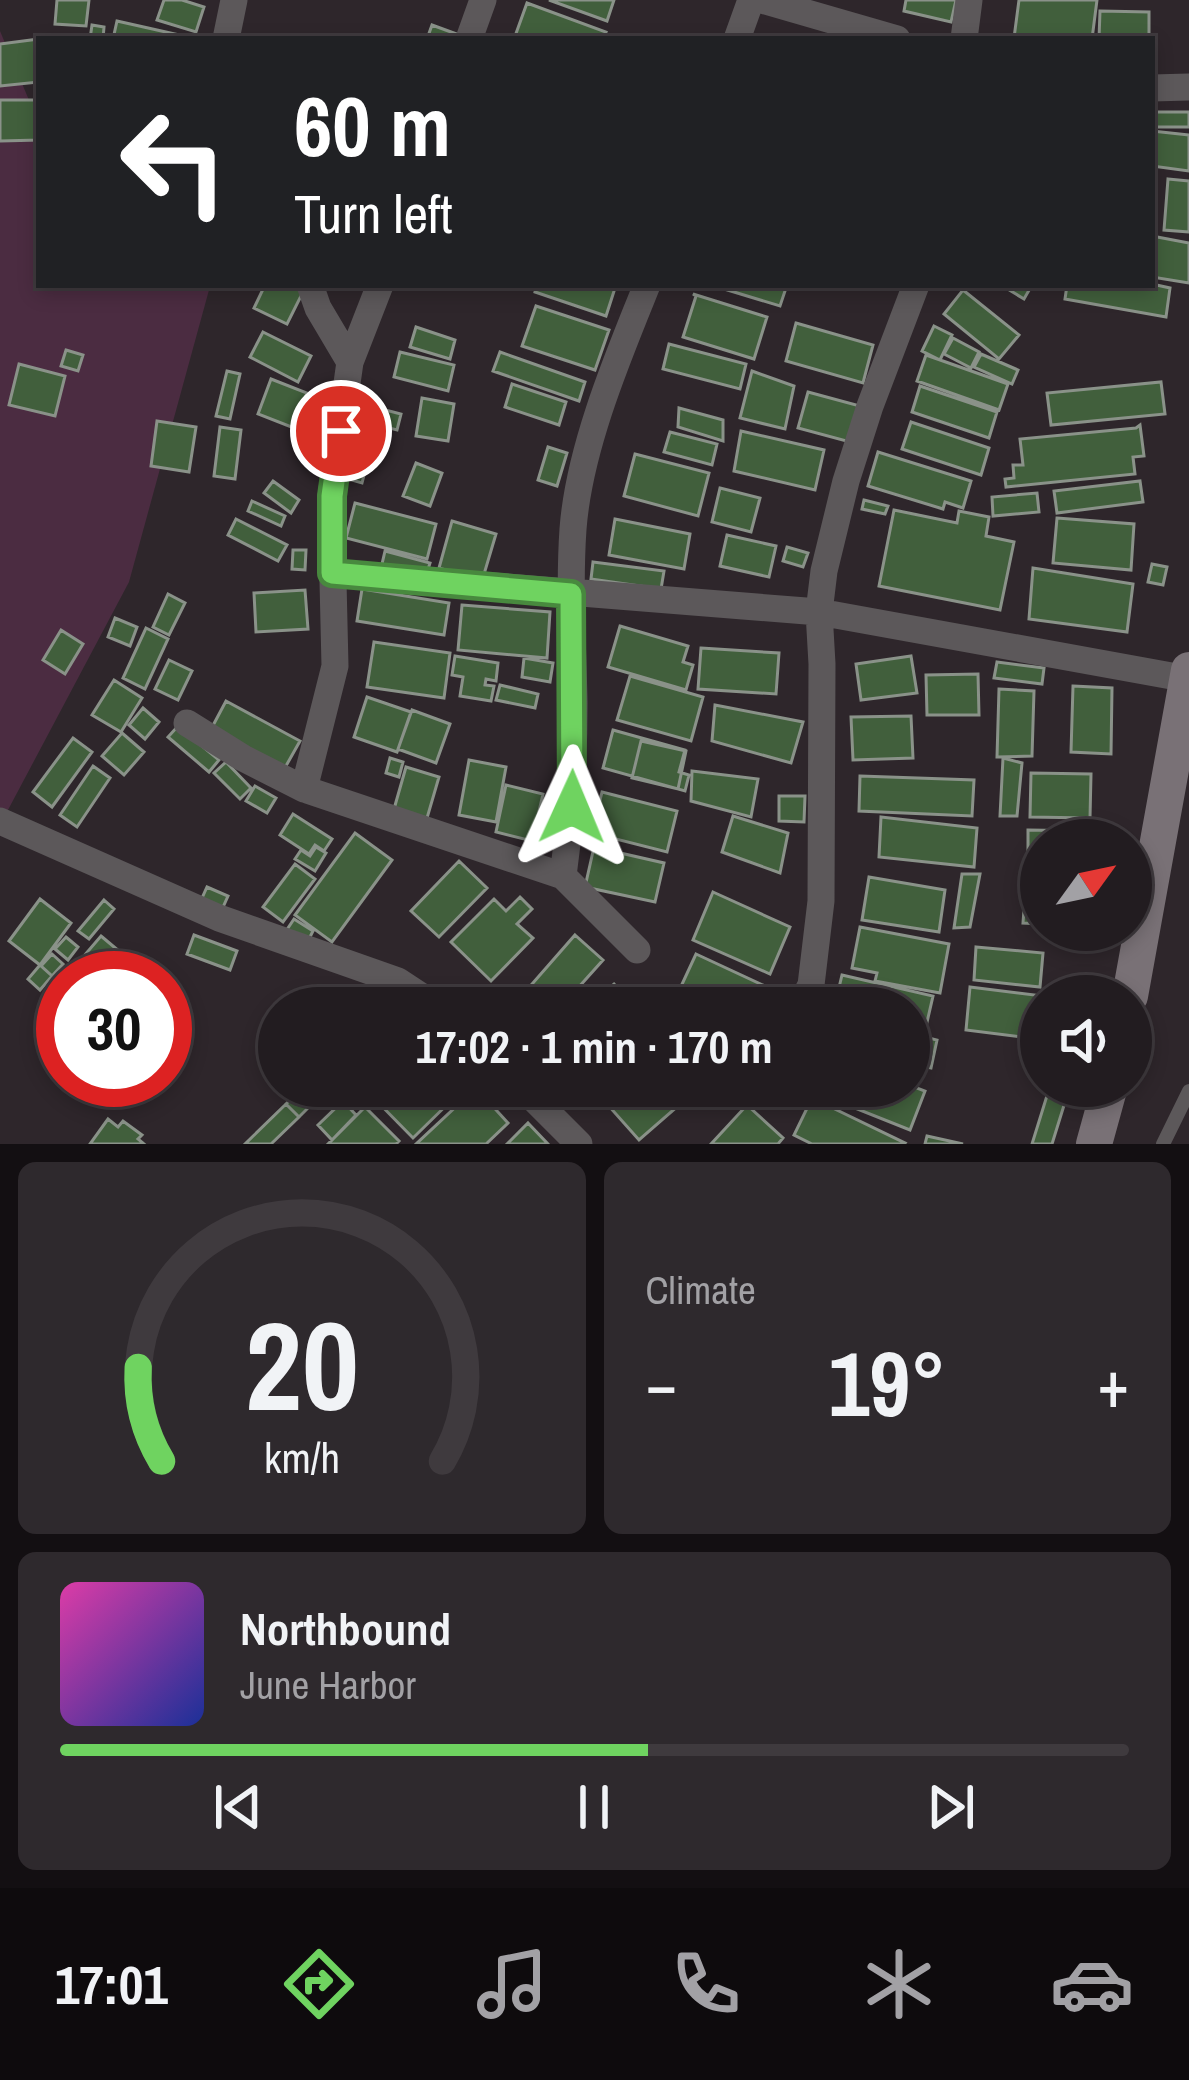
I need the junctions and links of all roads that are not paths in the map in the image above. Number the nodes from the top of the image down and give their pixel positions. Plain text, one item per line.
1 (234, 0) edge
2 (483, 0) edge
3 (751, 0) edge
4 (762, 0) edge
5 (969, 0) edge
6 (227, 36) edge
7 (470, 36) edge
8 (738, 36) edge
9 (887, 36) edge
10 (964, 36) edge
11 (1189, 87) edge
12 (1155, 88) edge
13 (311, 288) edge
14 (379, 288) edge
15 (645, 288) edge
16 (915, 288) edge
17 (350, 362) junction
18 (332, 573) junction
19 (571, 594) junction
20 (819, 612) junction
21 (1188, 675) edge
22 (187, 723) dead end
23 (304, 789) junction
24 (0, 821) edge
25 (563, 876) junction
26 (637, 950) dead end
27 (1134, 975) edge
28 (407, 987) edge
29 (810, 987) edge
30 (1189, 1091) edge
31 (542, 1107) edge
32 (1104, 1107) edge
33 (579, 1144) edge
34 (1094, 1144) edge
35 (1163, 1144) edge

1 - 6 street
2 - 7 street
3 - 8 street
4 - 9 street
5 - 10 street
11 - 12 street
13 - 17 street
14 - 17 street
15 - 19 street
16 - 20 street
17 - 18 street
18 - 19 street
18 - 23 street
19 - 20 street
19 - 25 street
20 - 21 street
20 - 29 street
21 - 27 main road
22 - 23 street
23 - 25 street
24 - 28 street
25 - 26 street
30 - 35 lane
31 - 33 street
32 - 34 main road

